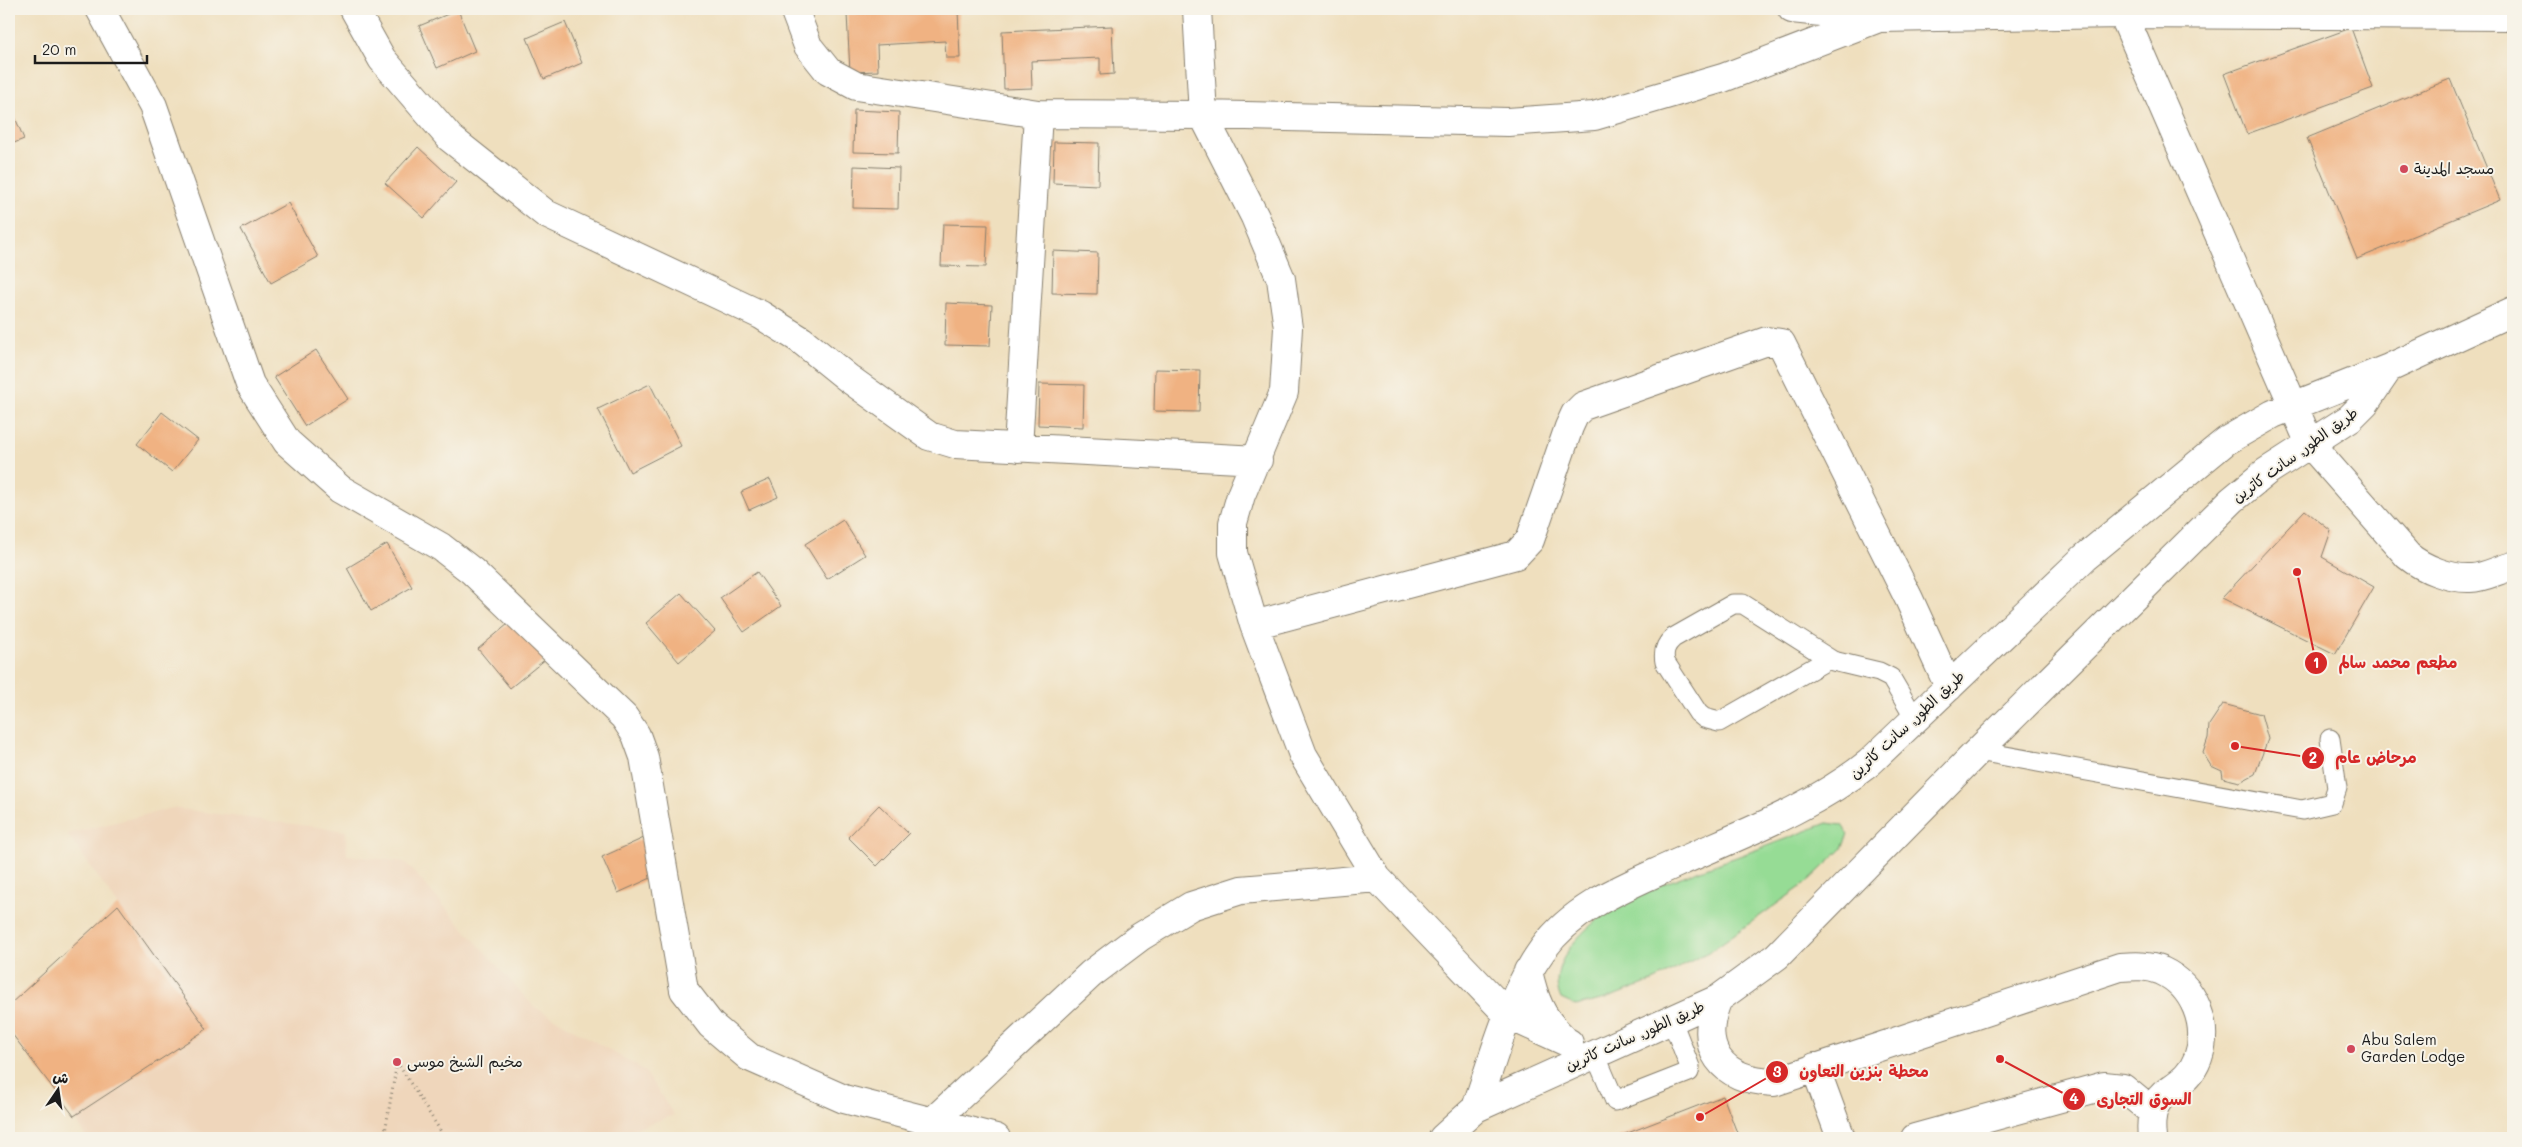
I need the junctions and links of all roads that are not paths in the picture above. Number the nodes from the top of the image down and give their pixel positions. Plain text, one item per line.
1 (100, 9) edge
2 (354, 9) edge
3 (794, 9) edge
4 (1197, 9) edge
5 (1792, 9) edge
6 (2123, 14) junction
7 (2513, 16) edge
8 (1880, 18) junction
9 (1038, 114) junction
10 (1203, 115) junction
11 (2513, 311) edge
12 (2388, 368) junction
13 (2294, 406) junction
14 (2310, 444) junction
15 (1018, 448) junction
16 (1258, 460) junction
17 (2513, 566) edge
18 (1254, 625) junction
19 (1829, 659) junction
20 (1949, 687) junction
21 (1915, 719) junction
22 (2330, 739) dead end
23 (1978, 751) junction
24 (1376, 878) junction
25 (1528, 971) junction
26 (1718, 999) junction
27 (1508, 1015) junction
28 (1672, 1021) junction
29 (1569, 1043) junction
30 (1595, 1054) junction
31 (1815, 1068) junction
32 (1476, 1108) junction
33 (2151, 1111) junction
34 (932, 1122) junction
35 (996, 1138) edge
36 (1443, 1138) edge
37 (1841, 1138) edge
38 (1914, 1138) edge
39 (2152, 1138) edge

1 - 34 street
2 - 15 street
3 - 9 street
4 - 10 street
5 - 8 street
6 - 7 street
6 - 8 street
6 - 13 street
8 - 10 street
9 - 10 street
9 - 15 street
10 - 16 street
11 - 12 street, طريق الطور, سانت كاترين
12 - 13 street, طريق الطور, سانت كاترين
12 - 14 street, طريق الطور, سانت كاترين
13 - 14 street
13 - 20 street, طريق الطور, سانت كاترين
14 - 17 street
14 - 23 street, طريق الطور, سانت كاترين
15 - 16 street
16 - 18 street
18 - 20 street
18 - 24 street
19 - 19 lane
19 - 21 lane
20 - 21 street, طريق الطور, سانت كاترين
21 - 25 street, طريق الطور, سانت كاترين
22 - 23 lane
23 - 26 street, طريق الطور, سانت كاترين
24 - 27 street
24 - 34 street
25 - 27 street, طريق الطور, سانت كاترين
25 - 29 street
26 - 28 street, طريق الطور, سانت كاترين
26 - 31 street
27 - 29 street
27 - 32 street, طريق الطور, سانت كاترين
28 - 30 street, طريق الطور, سانت كاترين
28 - 30 lane
29 - 30 street
30 - 32 street, طريق الطور, سانت كاترين
31 - 33 street
31 - 37 street
32 - 36 street, طريق الطور, سانت كاترين
33 - 38 street
33 - 39 street
34 - 35 street

